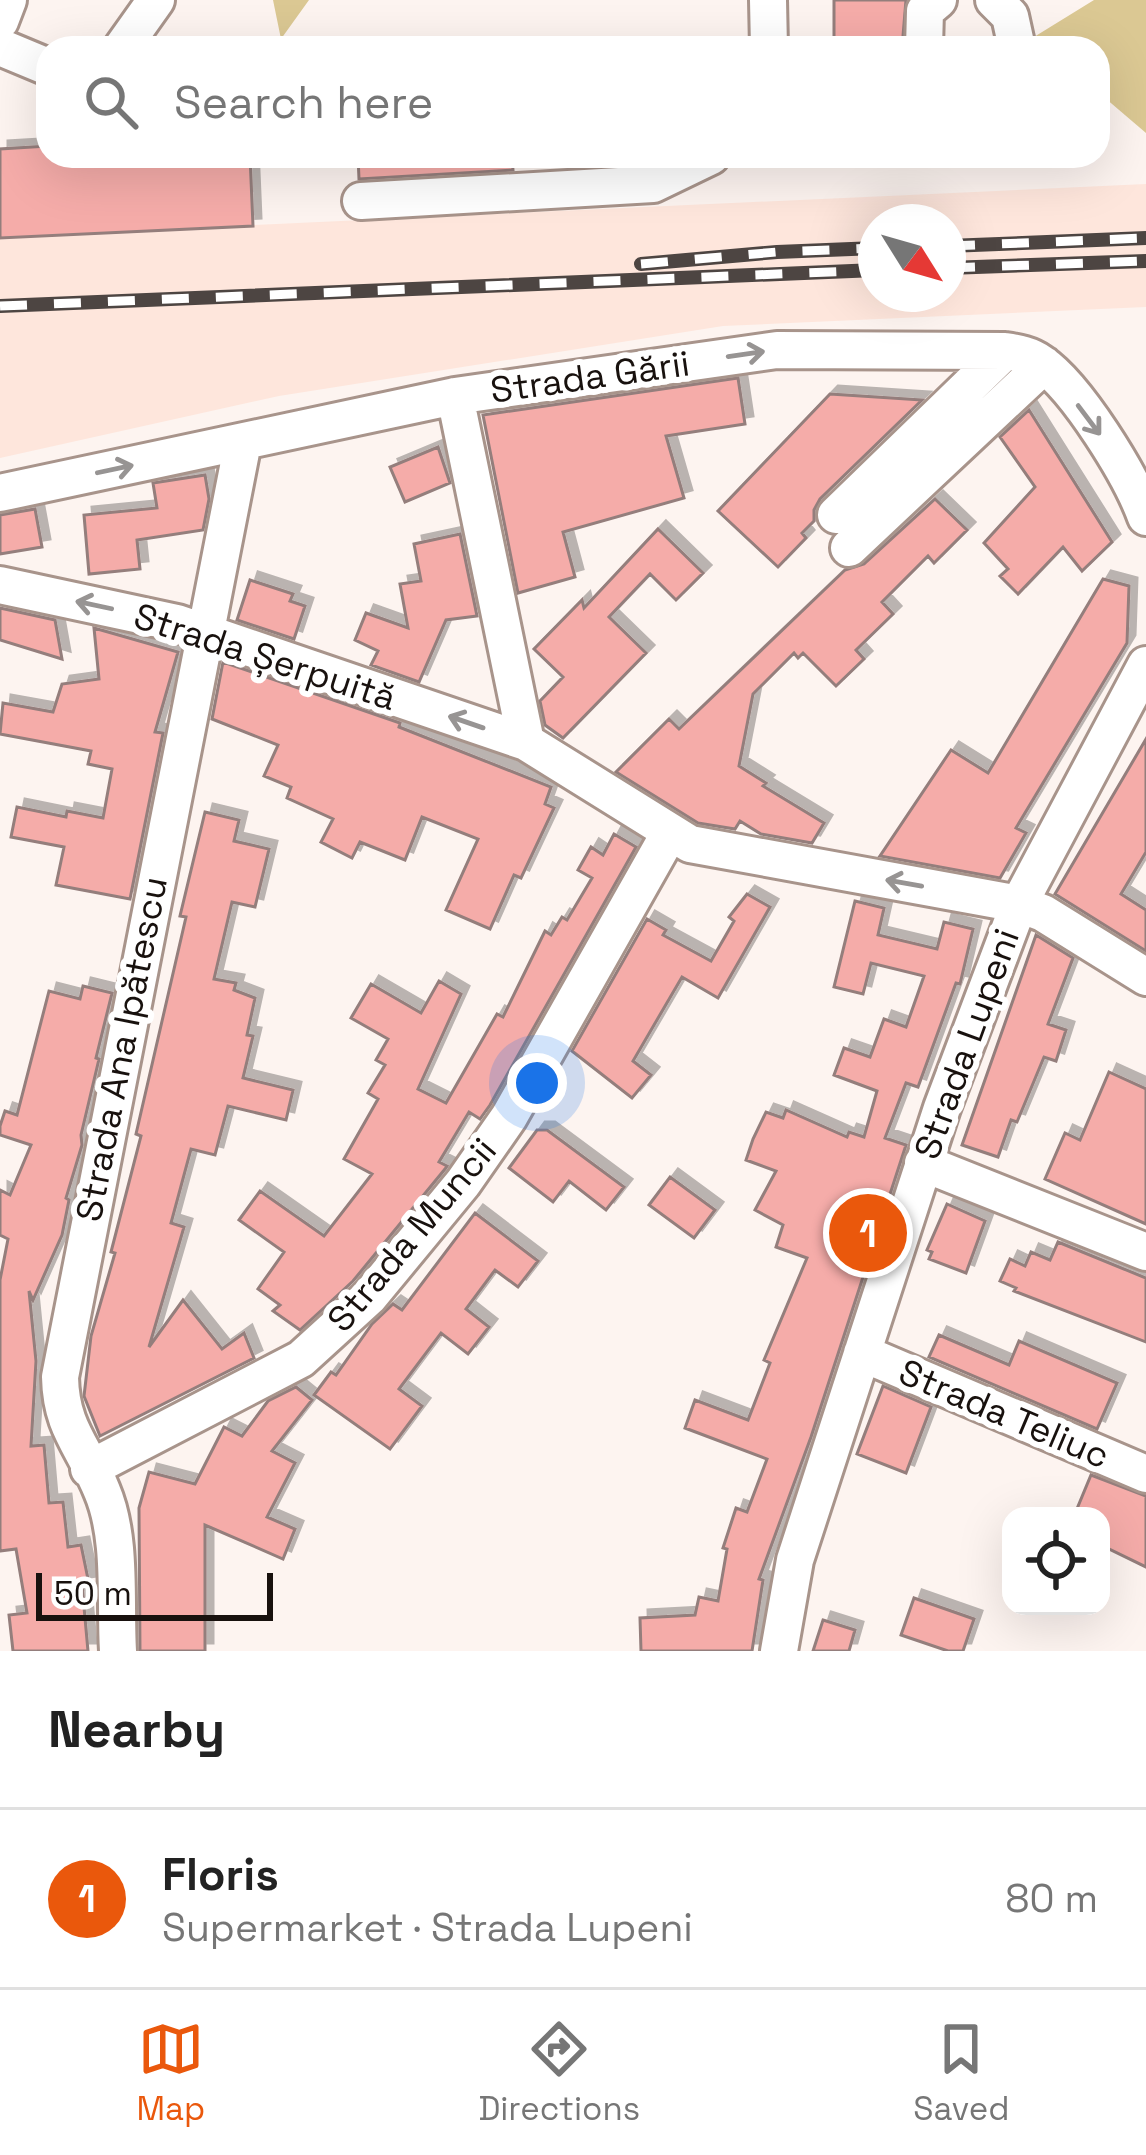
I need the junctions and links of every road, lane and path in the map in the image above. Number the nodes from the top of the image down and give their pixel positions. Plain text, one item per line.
1 (8, 0) edge
2 (156, 0) edge
3 (768, 0) edge
4 (938, 0) edge
5 (994, 0) edge
6 (0, 21) edge
7 (130, 36) edge
8 (770, 36) edge
9 (924, 36) edge
10 (1014, 36) edge
11 (0, 47) edge
12 (36, 62) edge
13 (687, 168) edge
14 (361, 200) dead end
15 (1005, 351) junction
16 (1044, 364) junction
17 (455, 396) junction
18 (243, 442) junction
19 (1138, 478) edge
20 (0, 493) edge
21 (1146, 517) edge
22 (0, 585) edge
23 (205, 634) junction
24 (1146, 665) edge
25 (526, 742) junction
26 (669, 834) junction
27 (1019, 904) junction
28 (1146, 977) edge
29 (923, 1163) junction
30 (1146, 1252) edge
31 (862, 1353) junction
32 (89, 1468) junction
33 (1146, 1474) edge
34 (118, 1651) edge
35 (779, 1651) edge

1 - 6 street
2 - 7 street
3 - 8 street
4 - 9 street
5 - 10 street
11 - 12 street
13 - 14 street
15 - 16 street, Strada Gării
15 - 16 street
17 -> 15 street, Strada Gării
16 -> 19 street
17 - 18 street, Strada Gării
17 - 25 street
20 -> 18 street, Strada Gării
18 - 23 street, Strada Ana Ipătescu
19 - 21 street
23 -> 22 street, Strada Șerpuită
25 -> 23 street, Strada Șerpuită
23 - 32 street, Strada Ana Ipătescu
24 - 27 street, Strada Lupeni
25 - 26 street, Strada Șerpuită
27 -> 26 street, Strada Șerpuită
26 - 32 street, Strada Muncii
27 - 28 street, Strada Șerpuită
27 - 29 street, Strada Lupeni
29 - 30 street
29 - 31 street, Strada Lupeni
31 - 33 street, Strada Teliuc
31 - 35 street, Strada Lupeni
32 - 34 street, Strada Ana Ipătescu

